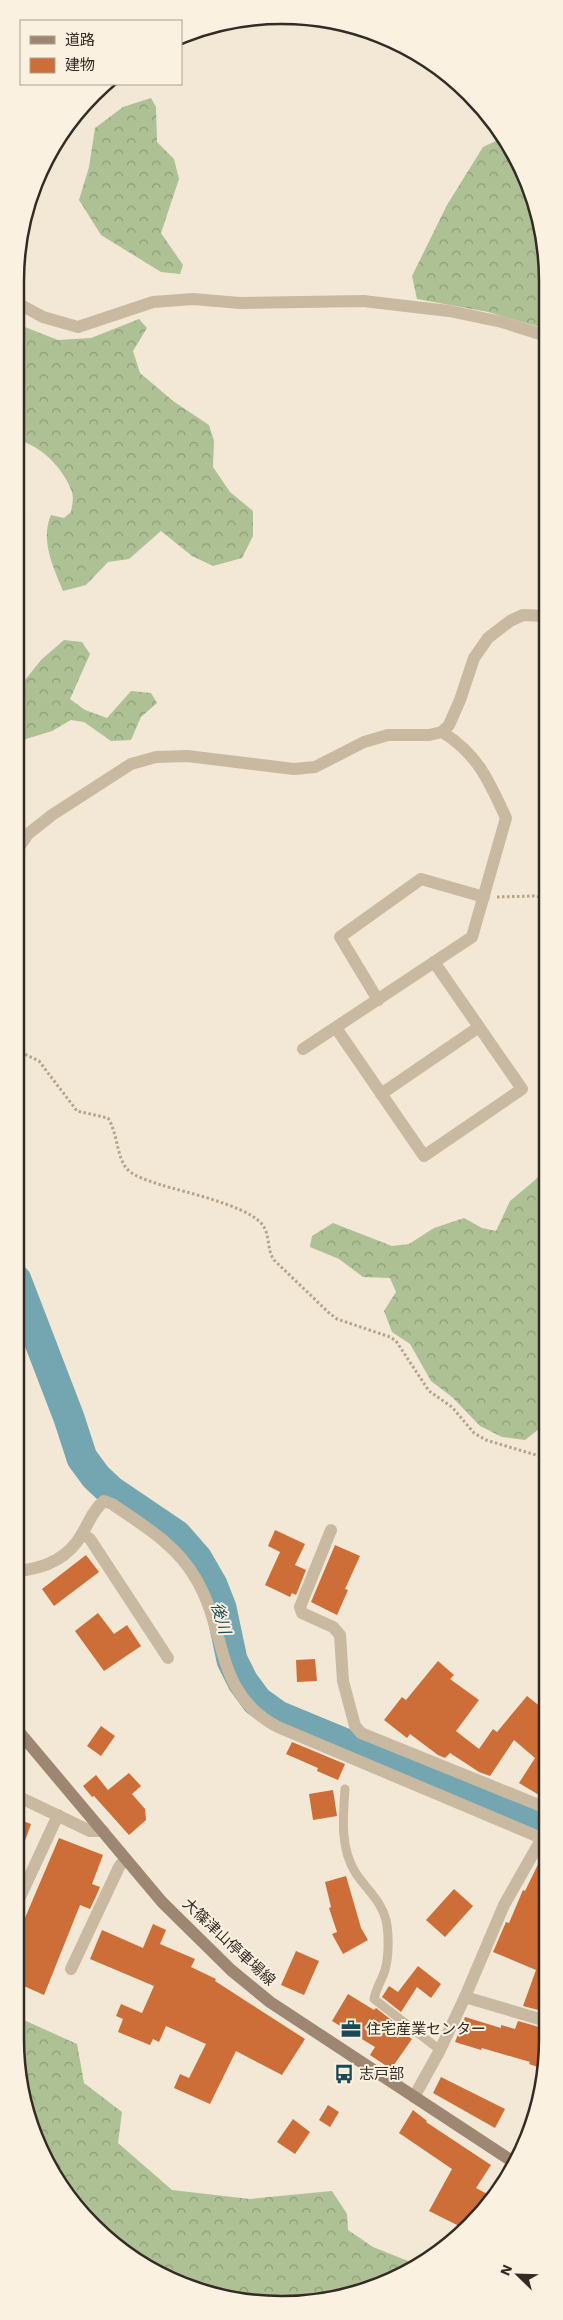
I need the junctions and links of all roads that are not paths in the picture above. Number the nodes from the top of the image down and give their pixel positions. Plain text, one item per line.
1 (24, 307) edge
2 (539, 334) edge
3 (539, 616) edge
4 (442, 732) junction
5 (24, 839) edge
6 (484, 897) junction
7 (434, 962) junction
8 (378, 1000) junction
9 (479, 1027) junction
10 (336, 1028) junction
11 (303, 1049) dead end
12 (381, 1094) junction
13 (332, 1530) dead end
14 (82, 1534) junction
15 (24, 1570) edge
16 (168, 1658) dead end
17 (24, 1738) edge
18 (344, 1789) dead end
19 (24, 1799) edge
20 (539, 1805) edge
21 (58, 1816) junction
22 (103, 1831) junction
23 (539, 1834) edge
24 (539, 1845) edge
25 (125, 1859) junction
26 (24, 1889) edge
27 (71, 1970) dead end
28 (465, 1997) junction
29 (539, 2019) edge
30 (440, 2050) junction
31 (414, 2097) junction
32 (509, 2159) edge

1 - 2 street
3 - 4 street
4 - 5 street
4 - 6 street
6 - 7 street
6 - 8 street
7 - 8 street
7 - 9 street
8 - 10 street
9 - 12 street
9 - 12 street
10 - 11 street
10 - 12 street
13 - 20 street
14 - 15 street
14 - 16 street
14 - 23 street
17 - 22 main road, 大篠津山停車場線
18 - 30 lane
19 - 21 street
21 - 22 street
21 - 26 street
22 - 25 main road, 大篠津山停車場線
24 - 28 street
25 - 27 street
25 - 31 main road, 大篠津山停車場線
28 - 29 street
28 - 30 street
30 - 31 street
31 - 32 main road, 大篠津山停車場線

